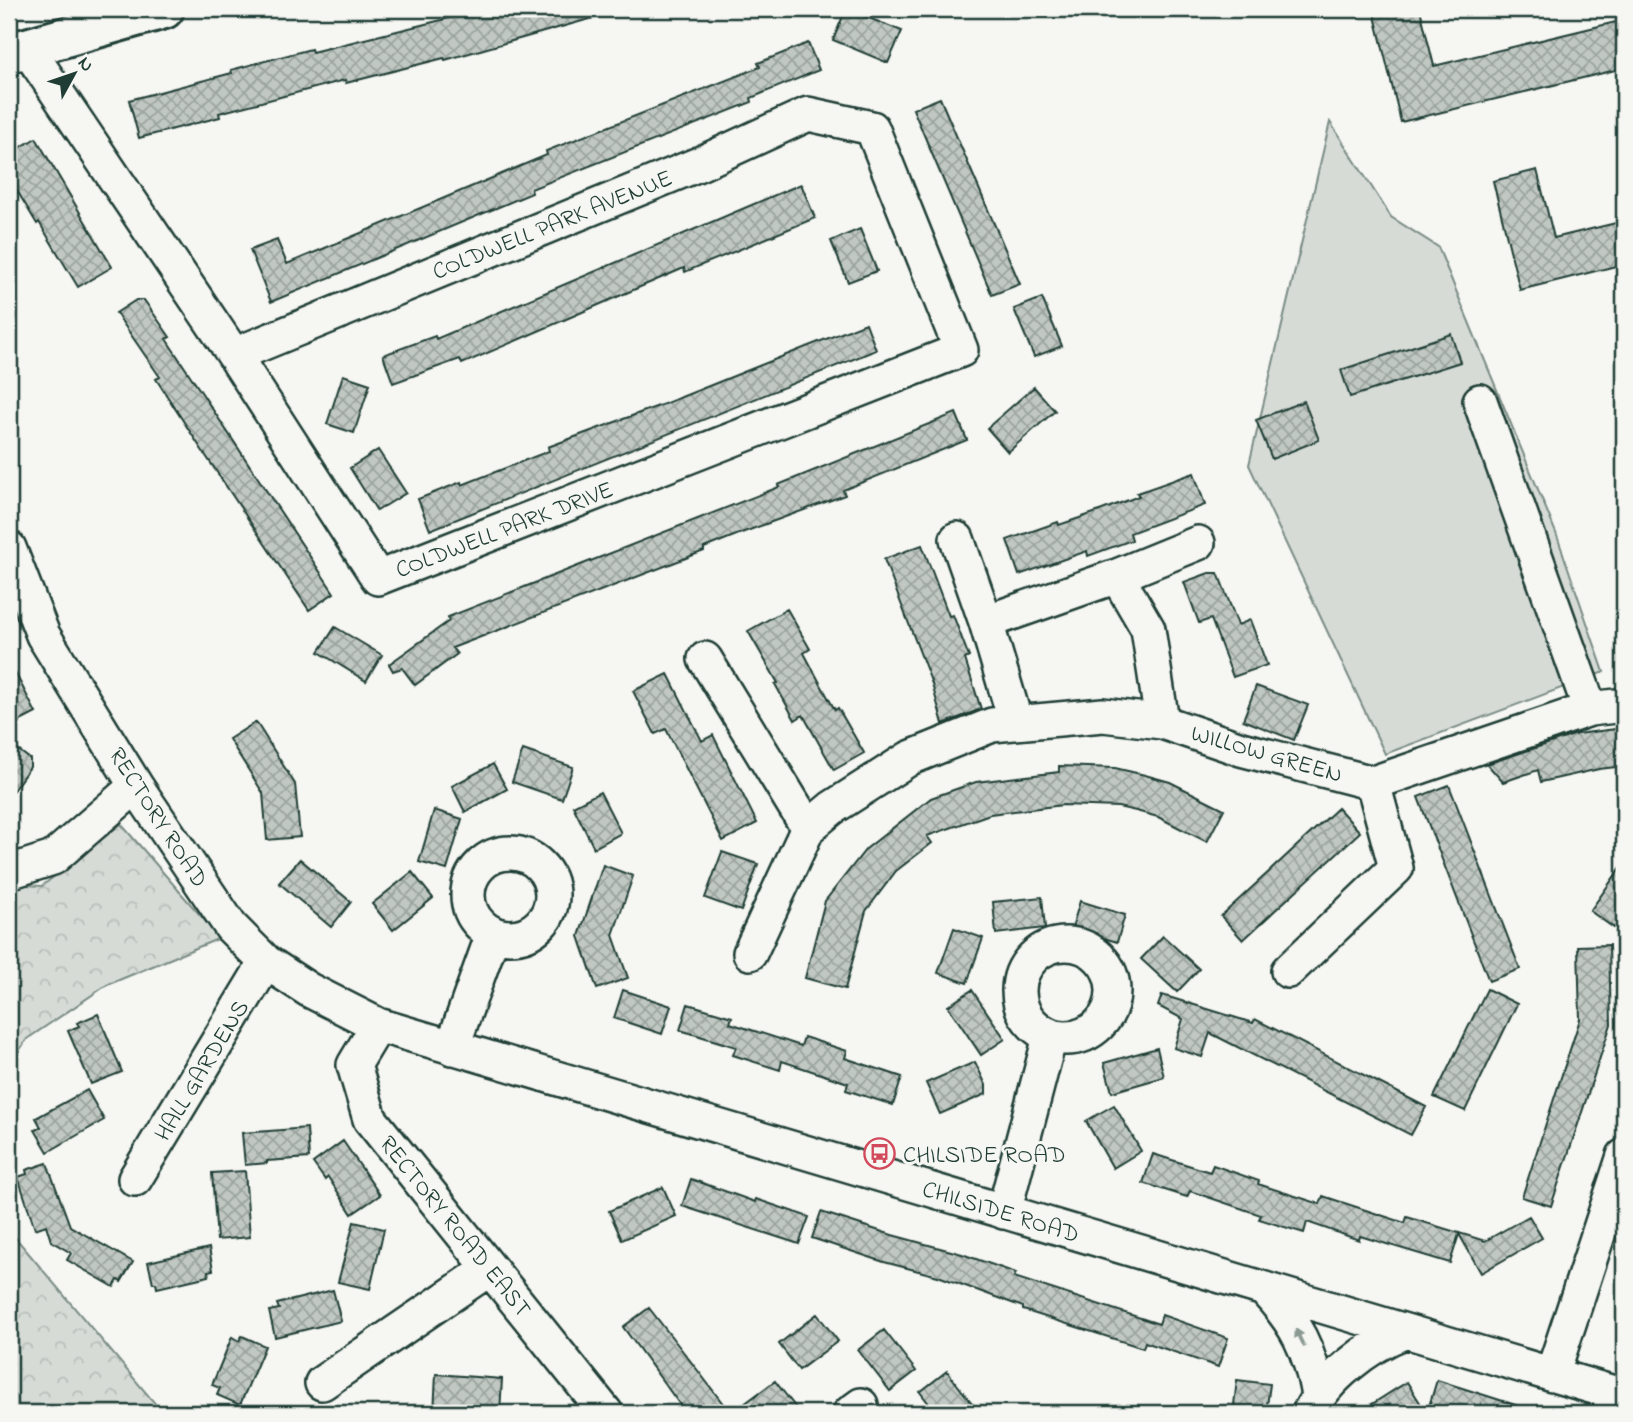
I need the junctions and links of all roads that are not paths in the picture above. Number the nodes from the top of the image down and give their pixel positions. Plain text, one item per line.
1 (164, 9) edge
2 (18, 51) edge
3 (872, 128) joint
4 (234, 355) junction
5 (1480, 401) dead end
6 (957, 539) dead end
7 (1198, 543) dead end
8 (9, 548) edge
9 (1117, 576) junction
10 (986, 622) junction
11 (705, 659) dead end
12 (1624, 705) edge
13 (1590, 709) junction
14 (1162, 722) junction
15 (1016, 723) junction
16 (1373, 783) junction
17 (136, 786) junction
18 (808, 828) junction
19 (9, 872) edge
20 (493, 934) dead end
21 (750, 953) dead end
22 (266, 962) junction
23 (1288, 971) dead end
24 (378, 1025) junction
25 (1050, 1037) dead end
26 (452, 1048) junction
27 (1624, 1156) edge
28 (135, 1179) dead end
29 (1004, 1212) junction
30 (489, 1269) junction
31 (1265, 1290) junction
32 (1404, 1332) junction
33 (1552, 1375) junction
34 (322, 1383) dead end
35 (1624, 1396) edge
36 (1313, 1404) edge
37 (606, 1413) edge

1 - 2 street
2 - 4 street, COLDWELL PARK DRIVE
3 - 4 street, COLDWELL PARK AVENUE
3 - 4 street, COLDWELL PARK DRIVE
5 - 13 street
6 - 10 street
7 - 9 street
8 - 17 street, RECTORY ROAD
9 - 10 street
9 - 14 street, WILLOW GREEN
10 - 15 street
11 - 18 street
12 - 13 street
13 - 16 street
14 - 15 street, WILLOW GREEN
14 - 16 street, WILLOW GREEN
15 - 18 street, WILLOW GREEN
16 - 23 street
17 - 19 street
17 - 22 street, RECTORY ROAD
18 - 21 street, WILLOW GREEN
20 - 26 street
22 - 24 street, RECTORY ROAD
22 - 28 street, HALL GARDENS
24 - 26 street, CHILSIDE ROAD
24 - 30 street, RECTORY ROAD EAST
25 - 29 street
26 - 29 street, CHILSIDE ROAD
27 - 33 street
29 - 31 street, CHILSIDE ROAD
30 - 34 street
30 - 37 street, RECTORY ROAD EAST
31 - 32 street, CHILSIDE ROAD
36 -> 31 street
32 - 33 street, CHILSIDE ROAD
32 - 36 street
33 - 35 street, CHILSIDE ROAD

